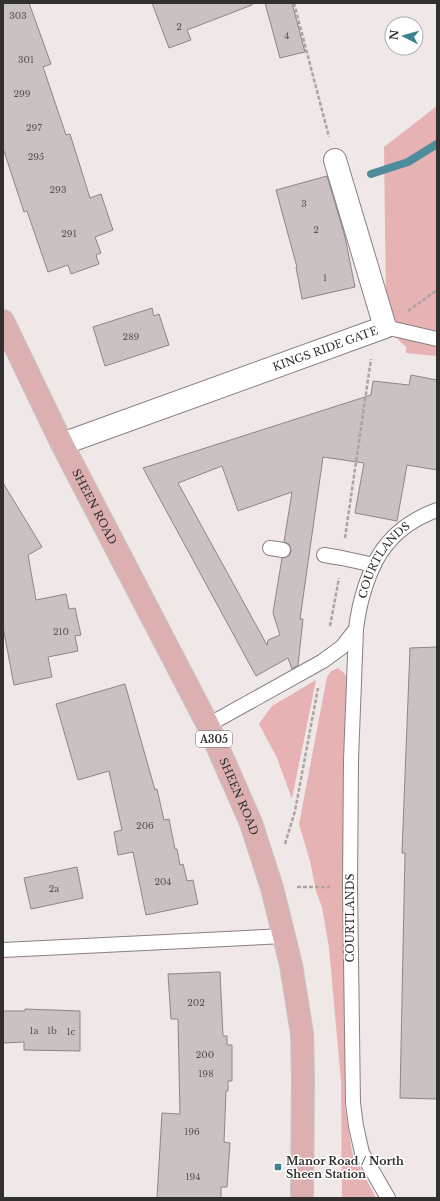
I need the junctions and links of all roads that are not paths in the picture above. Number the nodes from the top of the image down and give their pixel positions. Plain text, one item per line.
1 (335, 160) road end
2 (3, 321) edge
3 (384, 327) junction
4 (437, 340) edge
5 (62, 444) junction
6 (437, 510) edge
7 (324, 555) dead end
8 (374, 565) junction
9 (356, 629) junction
10 (208, 725) junction
11 (284, 936) junction
12 (3, 950) edge
13 (302, 1198) edge
14 (388, 1198) edge

1 - 3 street, KINGS RIDE GATE
2 - 5 main road, SHEEN ROAD / A305
3 - 4 lane
3 - 5 street, KINGS RIDE GATE
5 - 10 main road, SHEEN ROAD / A305
6 - 8 lane, COURTLANDS
7 - 8 lane
8 - 9 lane, COURTLANDS
9 - 10 lane
9 - 14 lane, COURTLANDS
10 - 11 main road, SHEEN ROAD / A305
11 - 12 lane
11 - 13 main road, SHEEN ROAD / A305

